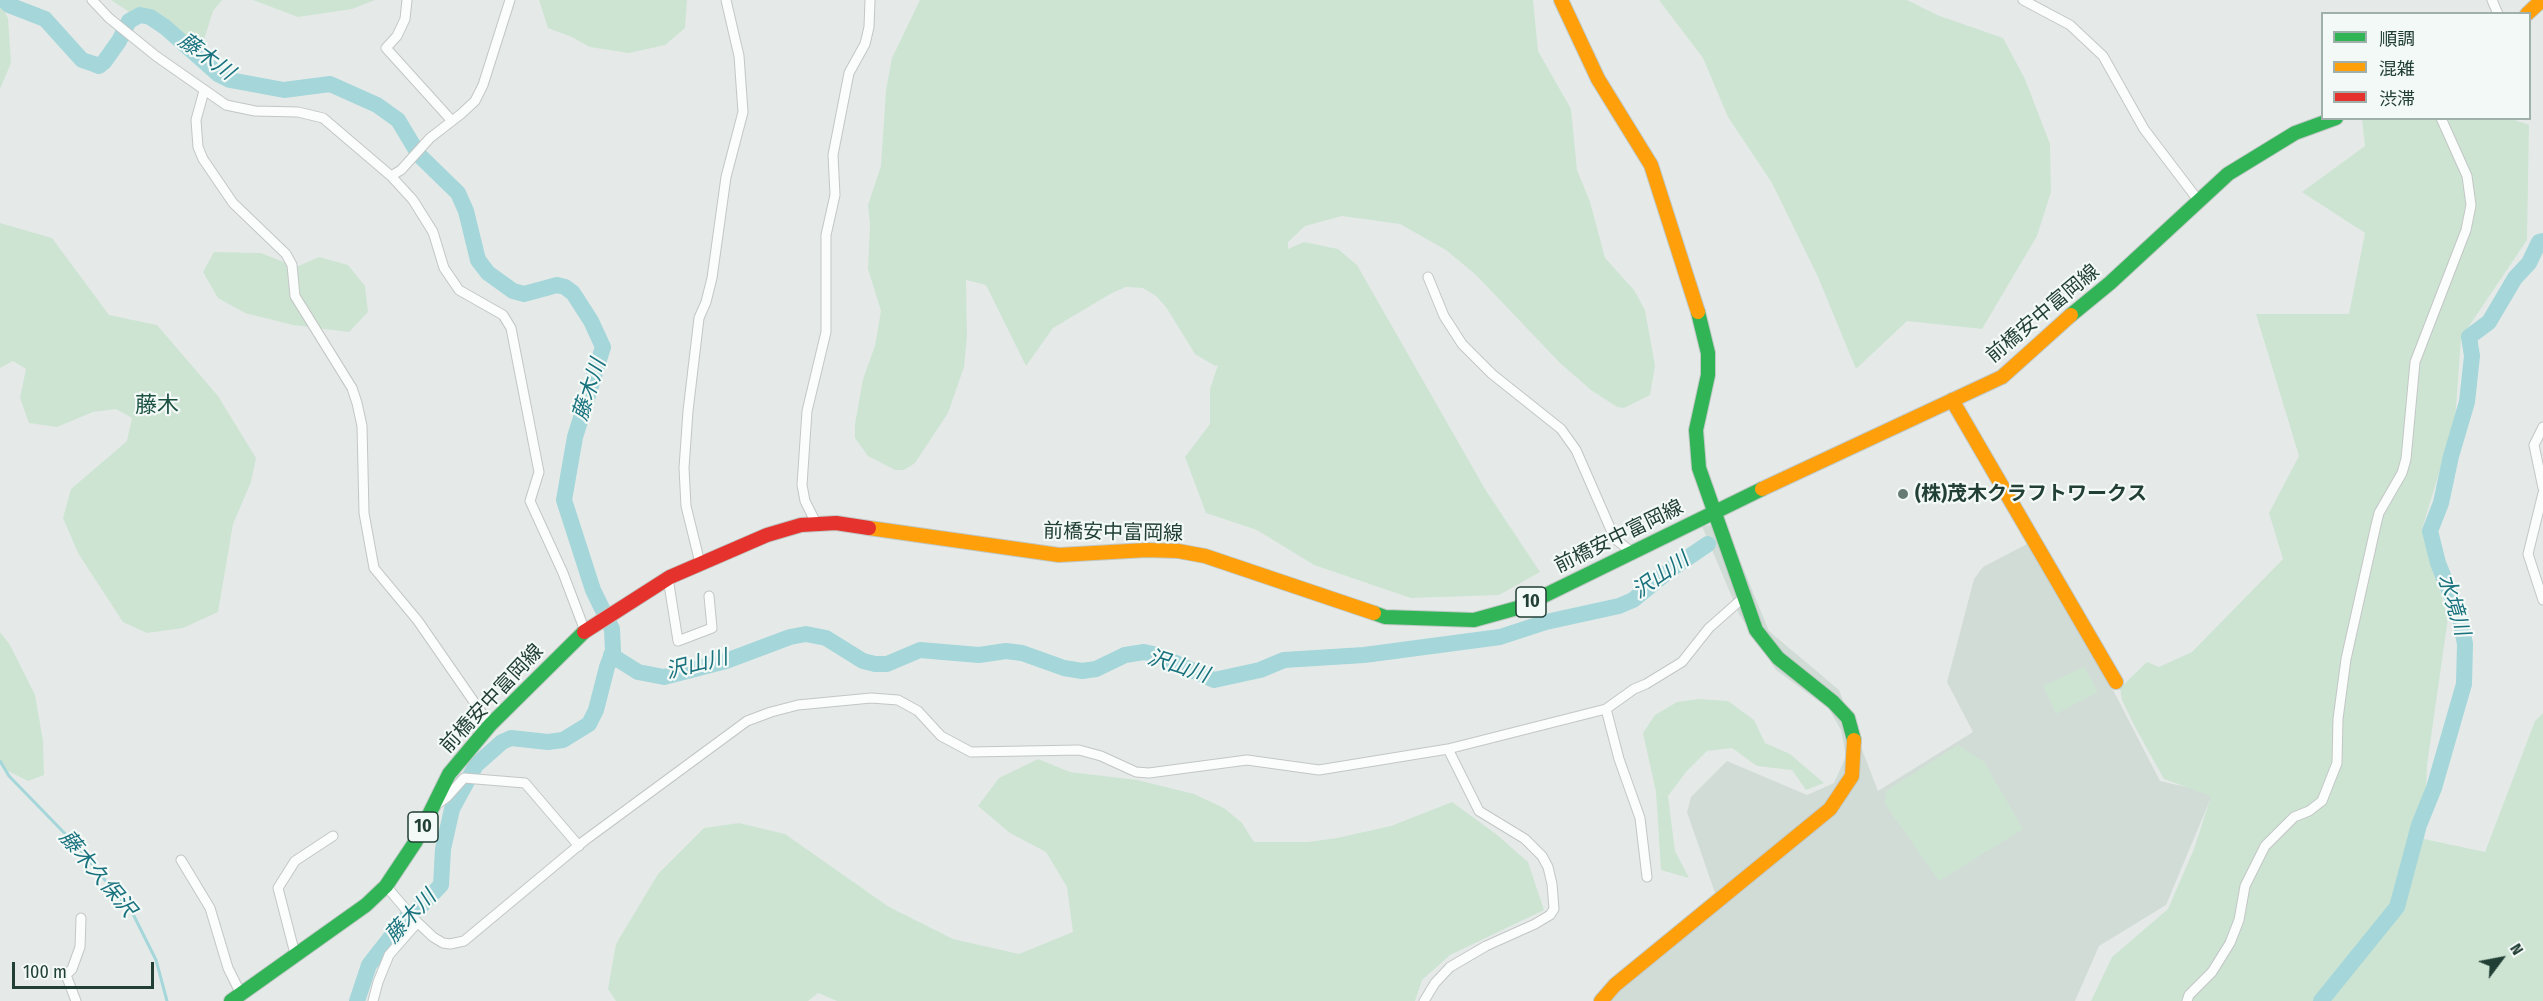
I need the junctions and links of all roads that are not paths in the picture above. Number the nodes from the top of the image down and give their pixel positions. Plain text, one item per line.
1 (92, 0) edge
2 (407, 0) edge
3 (510, 0) edge
4 (726, 0) edge
5 (870, 0) edge
6 (1561, 0) edge
7 (2023, 0) edge
8 (2542, 0) edge
9 (2529, 12) edge
10 (204, 91) junction
11 (2328, 120) edge
12 (2442, 120) edge
13 (452, 121) junction
14 (391, 176) junction
15 (2198, 200) junction
16 (1428, 277) dead end
17 (1952, 400) junction
18 (2543, 427) edge
19 (2543, 488) edge
20 (2543, 493) edge
21 (1715, 511) junction
22 (817, 525) junction
23 (1632, 552) junction
24 (700, 563) junction
25 (668, 578) junction
26 (709, 596) dead end
27 (1744, 597) junction
28 (2543, 600) edge
29 (588, 629) junction
30 (2116, 682) dead end
31 (1606, 709) junction
32 (490, 725) junction
33 (1448, 749) junction
34 (434, 806) junction
35 (333, 836) dead end
36 (579, 846) junction
37 (181, 860) dead end
38 (1647, 877) dead end
39 (386, 886) junction
40 (81, 918) dead end
41 (416, 921) junction
42 (296, 954) junction
43 (236, 997) edge
44 (76, 1001) edge
45 (373, 1001) edge
46 (1424, 1001) edge
47 (1601, 1001) edge
48 (2187, 1001) edge

1 - 10 street
2 - 13 street
3 - 13 street
4 - 24 street
5 - 22 street
6 - 21 main road
7 - 15 street
8 - 9 main road
10 - 14 street
10 - 32 street
11 - 15 main road, 前橋安中富岡線 / 10
12 - 48 street
13 - 14 street
14 - 29 street
15 - 17 main road, 前橋安中富岡線 / 10
16 - 23 street
17 - 21 main road, 前橋安中富岡線 / 10
17 - 30 main road
18 - 19 street
20 - 28 street
21 - 23 main road, 前橋安中富岡線 / 10
21 - 27 main road
22 - 23 main road, 前橋安中富岡線 / 10
22 - 24 main road, 前橋安中富岡線 / 10
24 - 25 main road, 前橋安中富岡線 / 10
25 - 26 street
25 - 29 main road, 前橋安中富岡線 / 10
27 - 31 street
27 - 47 main road
29 - 32 main road, 前橋安中富岡線 / 10
31 - 33 street
31 - 38 street
32 - 34 main road, 前橋安中富岡線 / 10
33 - 36 street
33 - 46 street
34 - 36 street
34 - 39 main road, 前橋安中富岡線 / 10
35 - 42 street
36 - 41 street
37 - 43 street
39 - 41 street
39 - 42 main road, 前橋安中富岡線 / 10
40 - 44 street
41 - 45 street
42 - 43 main road, 前橋安中富岡線 / 10

